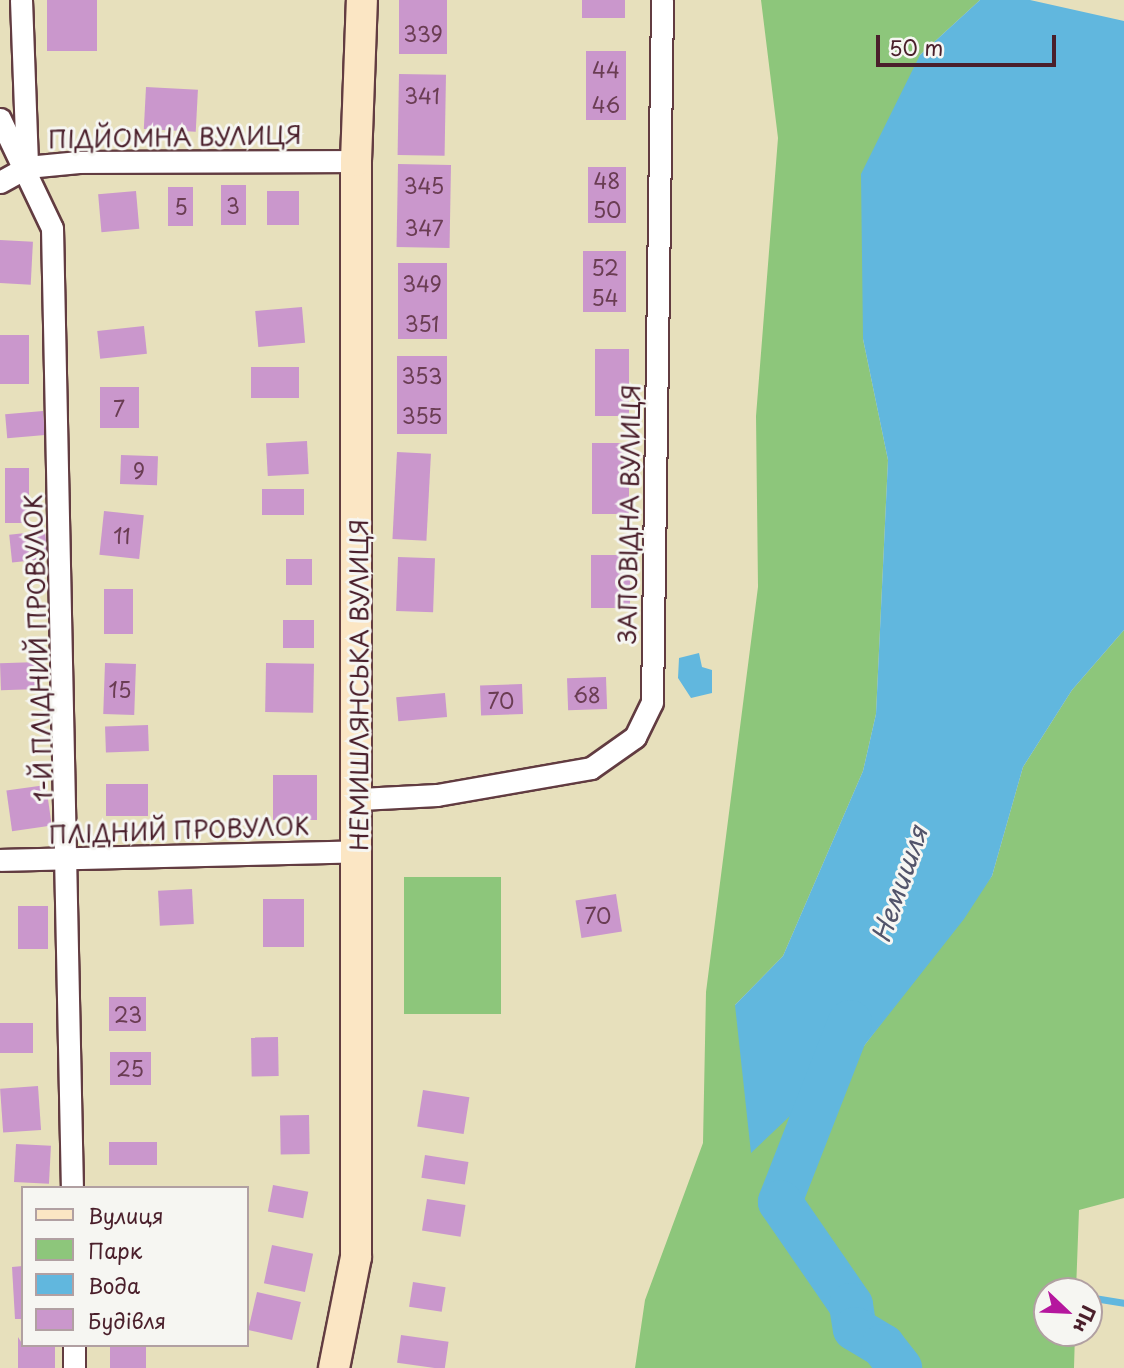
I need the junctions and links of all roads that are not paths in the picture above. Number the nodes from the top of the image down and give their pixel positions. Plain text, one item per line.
1 (21, 0) edge
2 (362, 0) edge
3 (662, 0) edge
4 (0, 120) edge
5 (356, 161) junction
6 (27, 167) junction
7 (0, 183) edge
8 (360, 799) junction
9 (360, 851) junction
10 (0, 860) edge
11 (70, 861) junction
12 (72, 1186) edge
13 (74, 1347) edge
14 (74, 1368) edge
15 (334, 1368) edge

1 - 6 street
2 - 5 street, НЕМИШЛЯНСЬКА ВУЛИЦЯ
3 - 8 street, ЗАПОВІДНА ВУЛИЦЯ
4 - 6 street, 1-Й ПЛІДНИЙ ПРОВУЛОК
5 - 6 street, ПІДЙОМНА ВУЛИЦЯ
5 - 8 street, НЕМИШЛЯНСЬКА ВУЛИЦЯ
6 - 7 street, ПІДЙОМНА ВУЛИЦЯ
6 - 11 street, 1-Й ПЛІДНИЙ ПРОВУЛОК
8 - 9 street, НЕМИШЛЯНСЬКА ВУЛИЦЯ
9 - 11 street, ПЛІДНИЙ ПРОВУЛОК
9 - 15 street, НЕМИШЛЯНСЬКА ВУЛИЦЯ
10 - 11 street, ПЛІДНИЙ ПРОВУЛОК
11 - 12 street, 1-Й ПЛІДНИЙ ПРОВУЛОК
13 - 14 street

